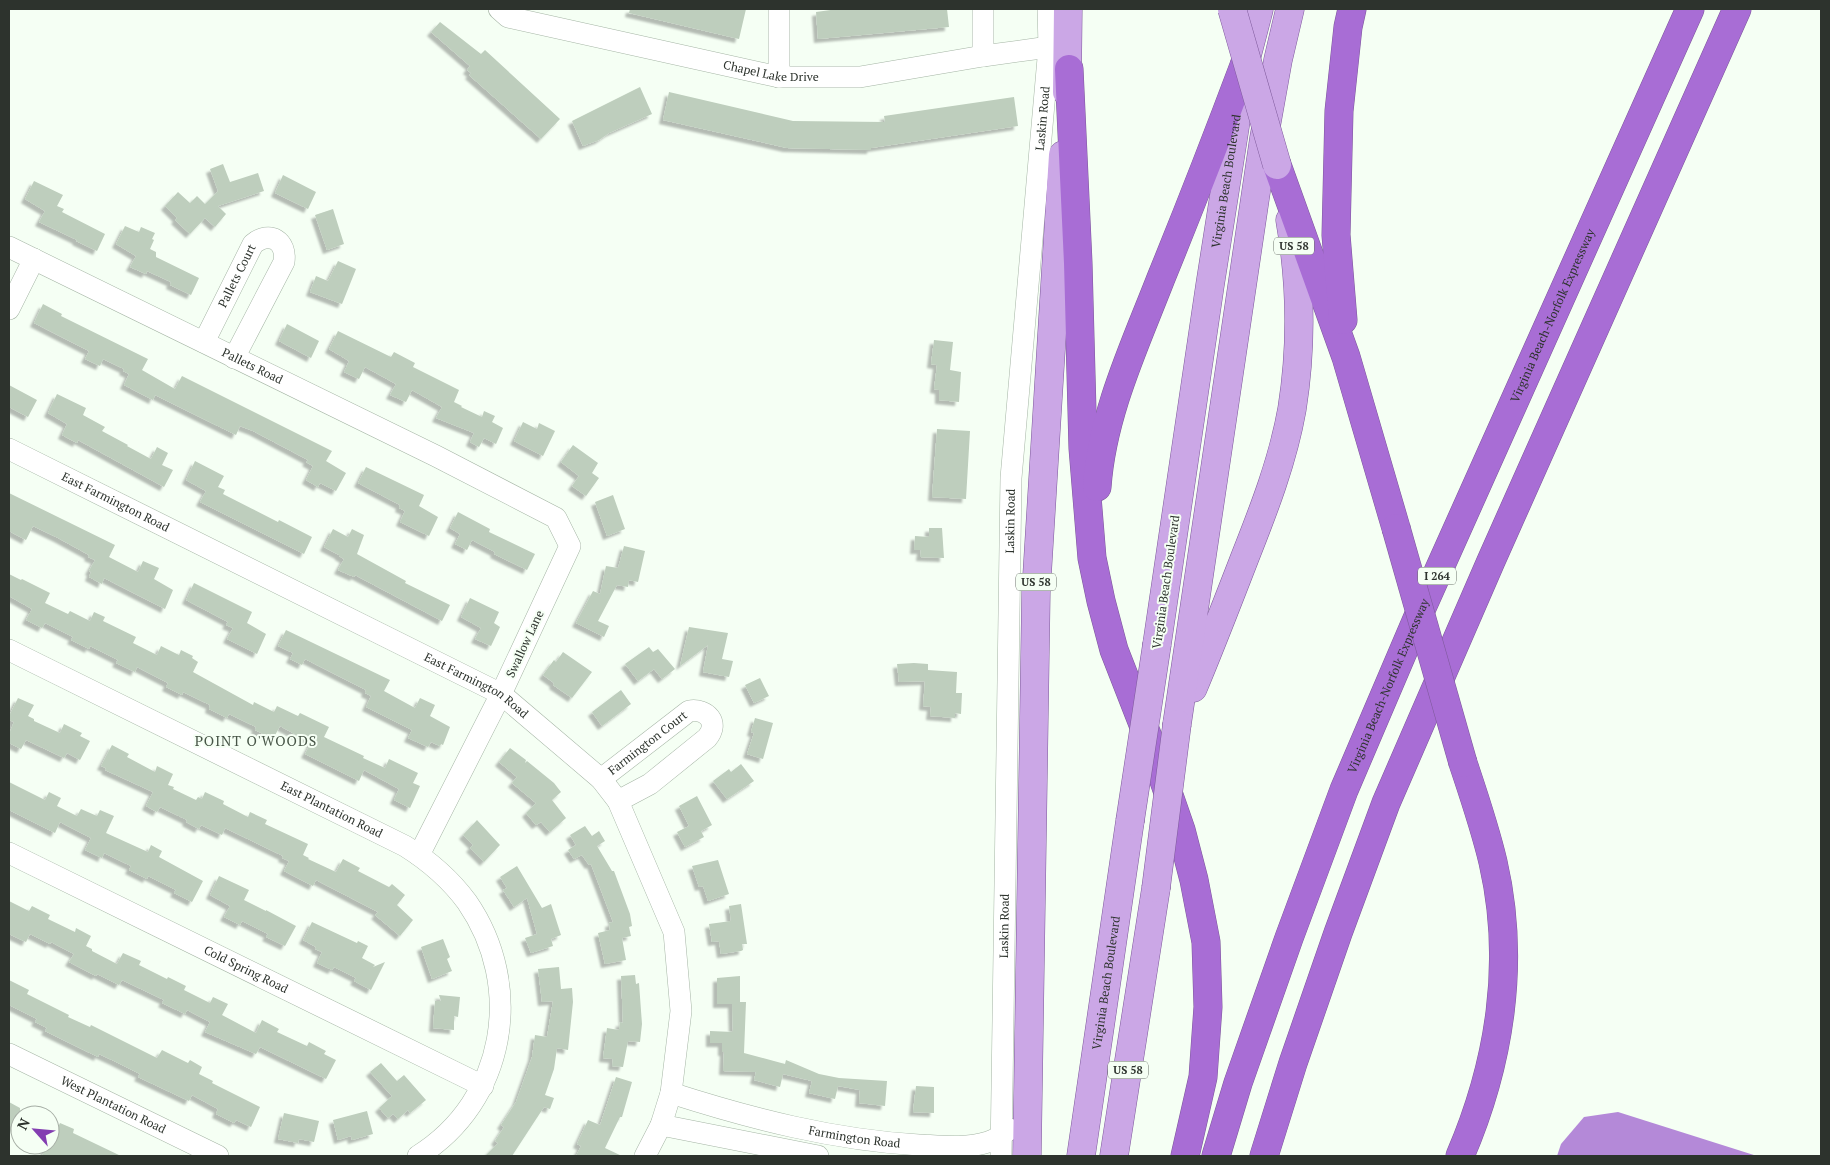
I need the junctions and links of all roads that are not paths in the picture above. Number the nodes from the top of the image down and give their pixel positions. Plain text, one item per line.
1 (499, 9) edge
2 (779, 9) edge
3 (983, 9) edge
4 (1048, 9) edge
5 (1068, 9) edge
6 (1232, 9) edge
7 (1259, 9) edge
8 (1290, 9) edge
9 (1352, 9) edge
10 (1690, 9) edge
11 (1737, 9) edge
12 (1049, 47) junction
13 (983, 56) junction
14 (1245, 63) junction
15 (1069, 70) junction
16 (779, 77) junction
17 (1277, 165) junction
18 (9, 247) edge
19 (34, 259) junction
20 (9, 308) edge
21 (204, 342) junction
22 (1346, 357) junction
23 (234, 358) junction
24 (9, 449) edge
25 (496, 487) joint
26 (1092, 558) junction
27 (9, 650) edge
28 (502, 694) junction
29 (1178, 724) junction
30 (601, 779) junction
31 (618, 801) junction
32 (9, 853) edge
33 (419, 855) junction
34 (9, 1054) edge
35 (483, 1086) junction
36 (672, 1093) junction
37 (1028, 1108) junction
38 (661, 1125) junction
39 (1002, 1146) edge
40 (218, 1156) edge
41 (418, 1156) edge
42 (645, 1156) edge
43 (818, 1156) edge
44 (1027, 1156) edge
45 (1081, 1156) edge
46 (1114, 1156) edge
47 (1185, 1156) edge
48 (1216, 1156) edge
49 (1264, 1156) edge
50 (1460, 1156) edge

1 - 16 street, Chapel Lake Drive
2 - 16 street
3 - 13 street
4 - 12 street, Laskin Road
5 - 15 main road, Laskin Road / US 58
6 - 17 main road, US 58, bridge
7 - 14 main road, Virginia Beach Boulevard
8 - 29 main road
9 - 22 highway
10 - 48 highway, Virginia Beach-Norfolk Expressway / I 264
11 - 49 highway
12 - 13 street, Chapel Lake Drive
12 - 39 street, Laskin Road
13 - 16 street, Chapel Lake Drive
14 - 26 highway
14 - 45 main road, Virginia Beach Boulevard, bridge
15 - 26 highway
15 - 37 main road, Laskin Road / US 58
17 - 22 highway
17 - 29 main road, US 58
18 - 19 street, Pallets Road
19 - 20 street
19 - 21 street, Pallets Road
21 - 23 street, Pallets Road
21 - 23 street, Pallets Court
22 - 50 highway, bridge
23 - 25 street, Pallets Road
24 - 28 street, East Farmington Road
25 - 28 street, Swallow Lane
26 - 47 highway
27 - 33 street, East Plantation Road
28 - 30 street, East Farmington Road
28 - 33 street, Swallow Lane
29 - 46 main road, US 58, bridge
30 - 31 street, East Farmington Road
30 - 31 street, Farmington Court
31 - 36 street, East Farmington Road
32 - 35 street, Cold Spring Road
33 - 35 street, East Plantation Road
34 - 40 street, West Plantation Road
35 - 41 street
36 - 38 street, East Farmington Road
36 - 39 street, Farmington Road
37 - 39 street, Farmington Road
37 - 44 main road, Laskin Road / US 58
38 - 42 street, East Farmington Road
38 - 43 street, Farmington Road

